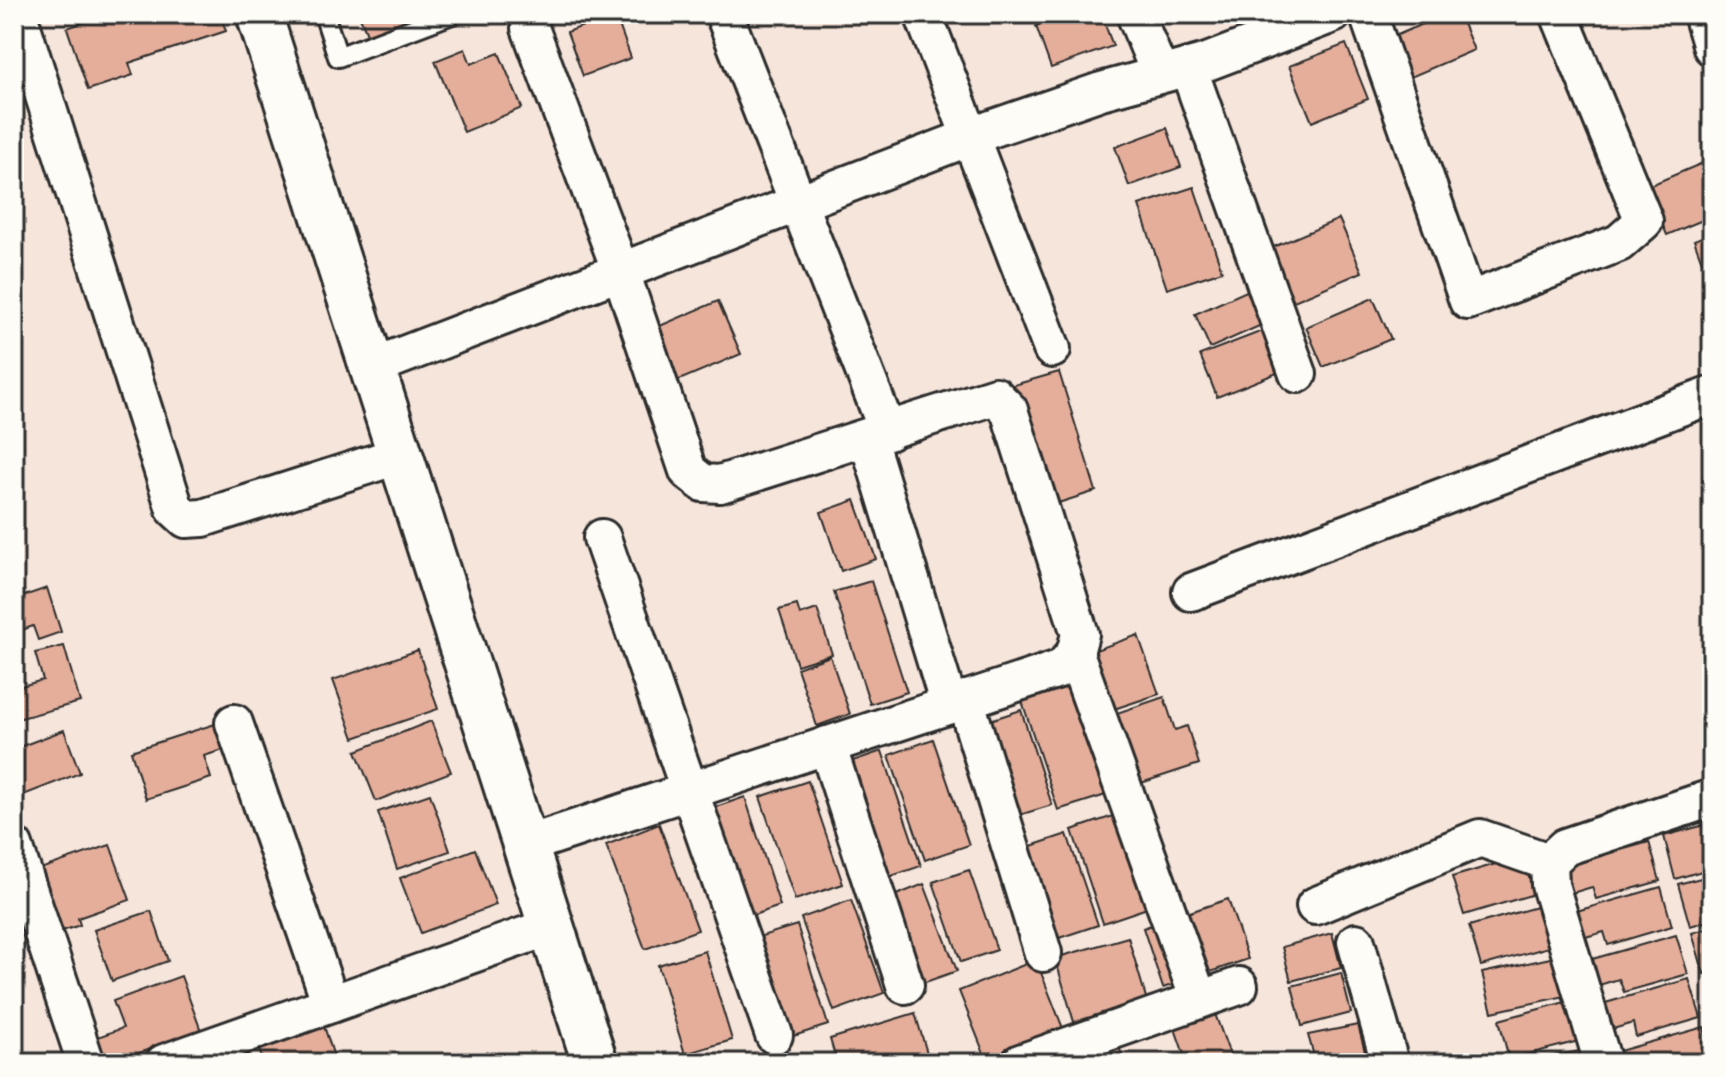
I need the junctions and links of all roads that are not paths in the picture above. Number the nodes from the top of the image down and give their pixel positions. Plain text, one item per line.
1 (18, 14) edge
2 (259, 14) edge
3 (324, 14) edge
4 (452, 14) edge
5 (724, 14) edge
6 (923, 14) edge
7 (1135, 14) edge
8 (1368, 14) edge
9 (1559, 14) edge
10 (1702, 14) edge
11 (1326, 15) edge
12 (530, 28) dead end
13 (1712, 47) edge
14 (1174, 70) junction
15 (972, 136) junction
16 (798, 203) junction
17 (621, 272) junction
18 (1052, 349) dead end
19 (372, 367) junction
20 (1298, 374) dead end
21 (1712, 395) edge
22 (878, 435) junction
23 (400, 455) junction
24 (602, 538) dead end
25 (1191, 592) dead end
26 (1075, 653) junction
27 (957, 702) junction
28 (234, 723) dead end
29 (827, 745) junction
30 (692, 790) junction
31 (1712, 798) edge
32 (525, 845) junction
33 (14, 846) edge
34 (1549, 862) junction
35 (1315, 906) dead end
36 (552, 926) junction
37 (1356, 942) dead end
38 (1043, 953) dead end
39 (905, 985) dead end
40 (1239, 986) dead end
41 (1199, 1000) junction
42 (331, 1004) junction
43 (774, 1035) dead end
44 (86, 1063) edge
45 (164, 1063) edge
46 (595, 1063) edge
47 (1020, 1063) edge
48 (1390, 1063) edge
49 (1603, 1063) edge

1 - 23 street
2 - 19 street
3 - 4 lane
5 - 16 street
6 - 15 street
7 - 14 street
8 - 9 street
10 - 13 street
11 - 14 street
12 - 17 street
14 - 15 street
14 - 20 street
15 - 16 street
15 - 18 street
16 - 17 street
16 - 22 street
17 - 19 street
17 - 22 street
19 - 23 street
21 - 25 street
22 - 26 street
22 - 27 street
23 - 32 street
24 - 30 street
26 - 27 street
26 - 41 street
27 - 29 street
27 - 38 street
28 - 42 street
29 - 30 street
29 - 39 street
30 - 32 street
30 - 43 street
31 - 34 street
32 - 36 street
33 - 44 street
34 - 35 street
34 - 49 street
36 - 42 street
36 - 46 street
37 - 48 street
40 - 41 street
41 - 47 street
42 - 45 street

